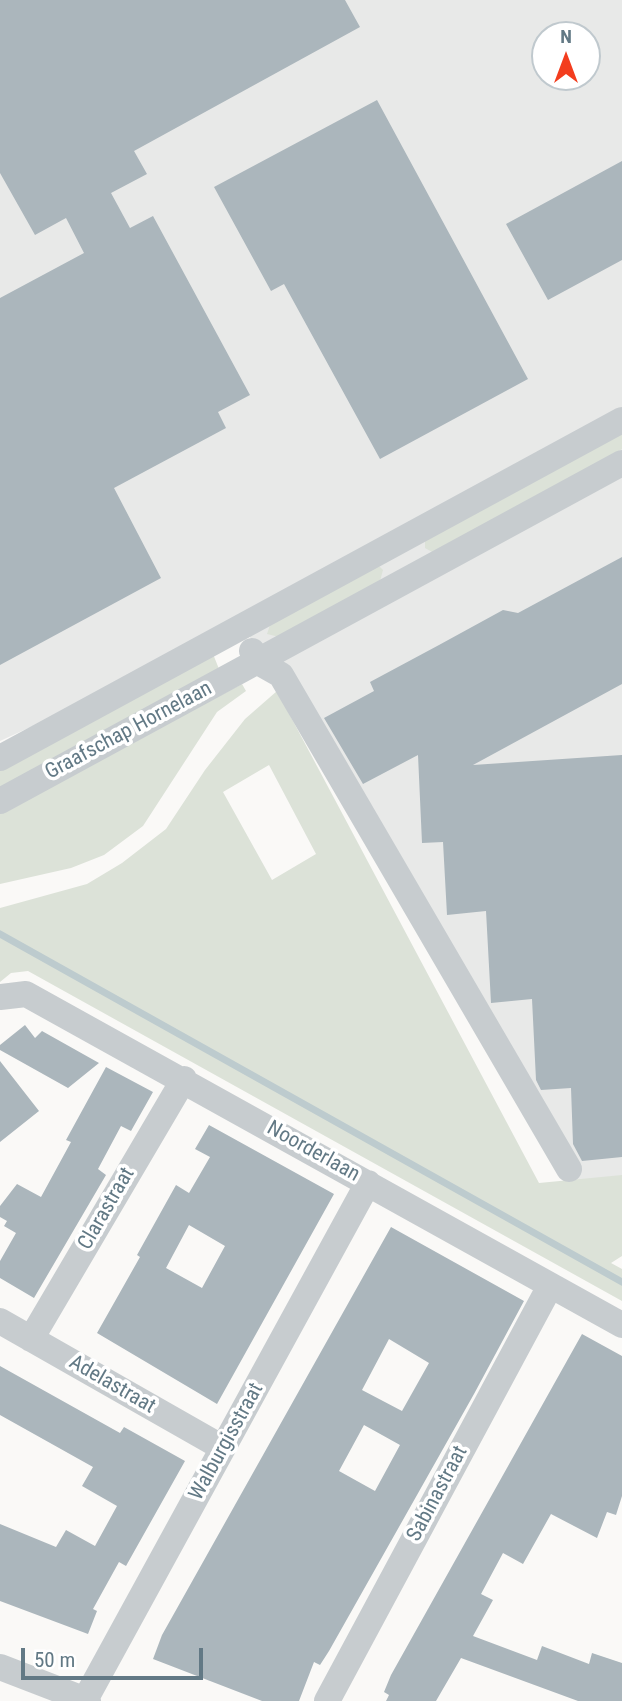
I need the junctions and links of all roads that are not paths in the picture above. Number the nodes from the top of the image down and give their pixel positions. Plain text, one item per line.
1 (622, 420) edge
2 (622, 463) edge
3 (393, 544) junction
4 (412, 577) junction
5 (241, 627) junction
6 (258, 662) junction
7 (0, 758) edge
8 (0, 801) edge
9 (0, 997) edge
10 (184, 1079) junction
11 (569, 1169) dead end
12 (368, 1183) junction
13 (550, 1286) junction
14 (0, 1321) edge
15 (622, 1325) edge
16 (31, 1339) junction
17 (223, 1448) junction
18 (0, 1667) edge
19 (86, 1701) edge
20 (327, 1701) edge

1 - 3 street, Graafschap Hornelaan
2 - 4 street, Graafschap Hornelaan
3 - 4 street
3 - 5 street, Graafschap Hornelaan
4 - 6 street, Graafschap Hornelaan
5 - 6 street
5 - 7 street, Graafschap Hornelaan
6 - 8 street, Graafschap Hornelaan
6 - 11 street
9 - 10 street, Noorderlaan
10 - 12 street, Noorderlaan
10 - 16 street, Clarastraat
12 - 13 street, Noorderlaan
12 - 17 street, Walburgisstraat
13 - 15 street, Noorderlaan
13 - 20 street, Sabinastraat
14 - 16 street, Adelastraat
16 - 17 street, Adelastraat
17 - 19 street, Walburgisstraat
18 - 19 street

